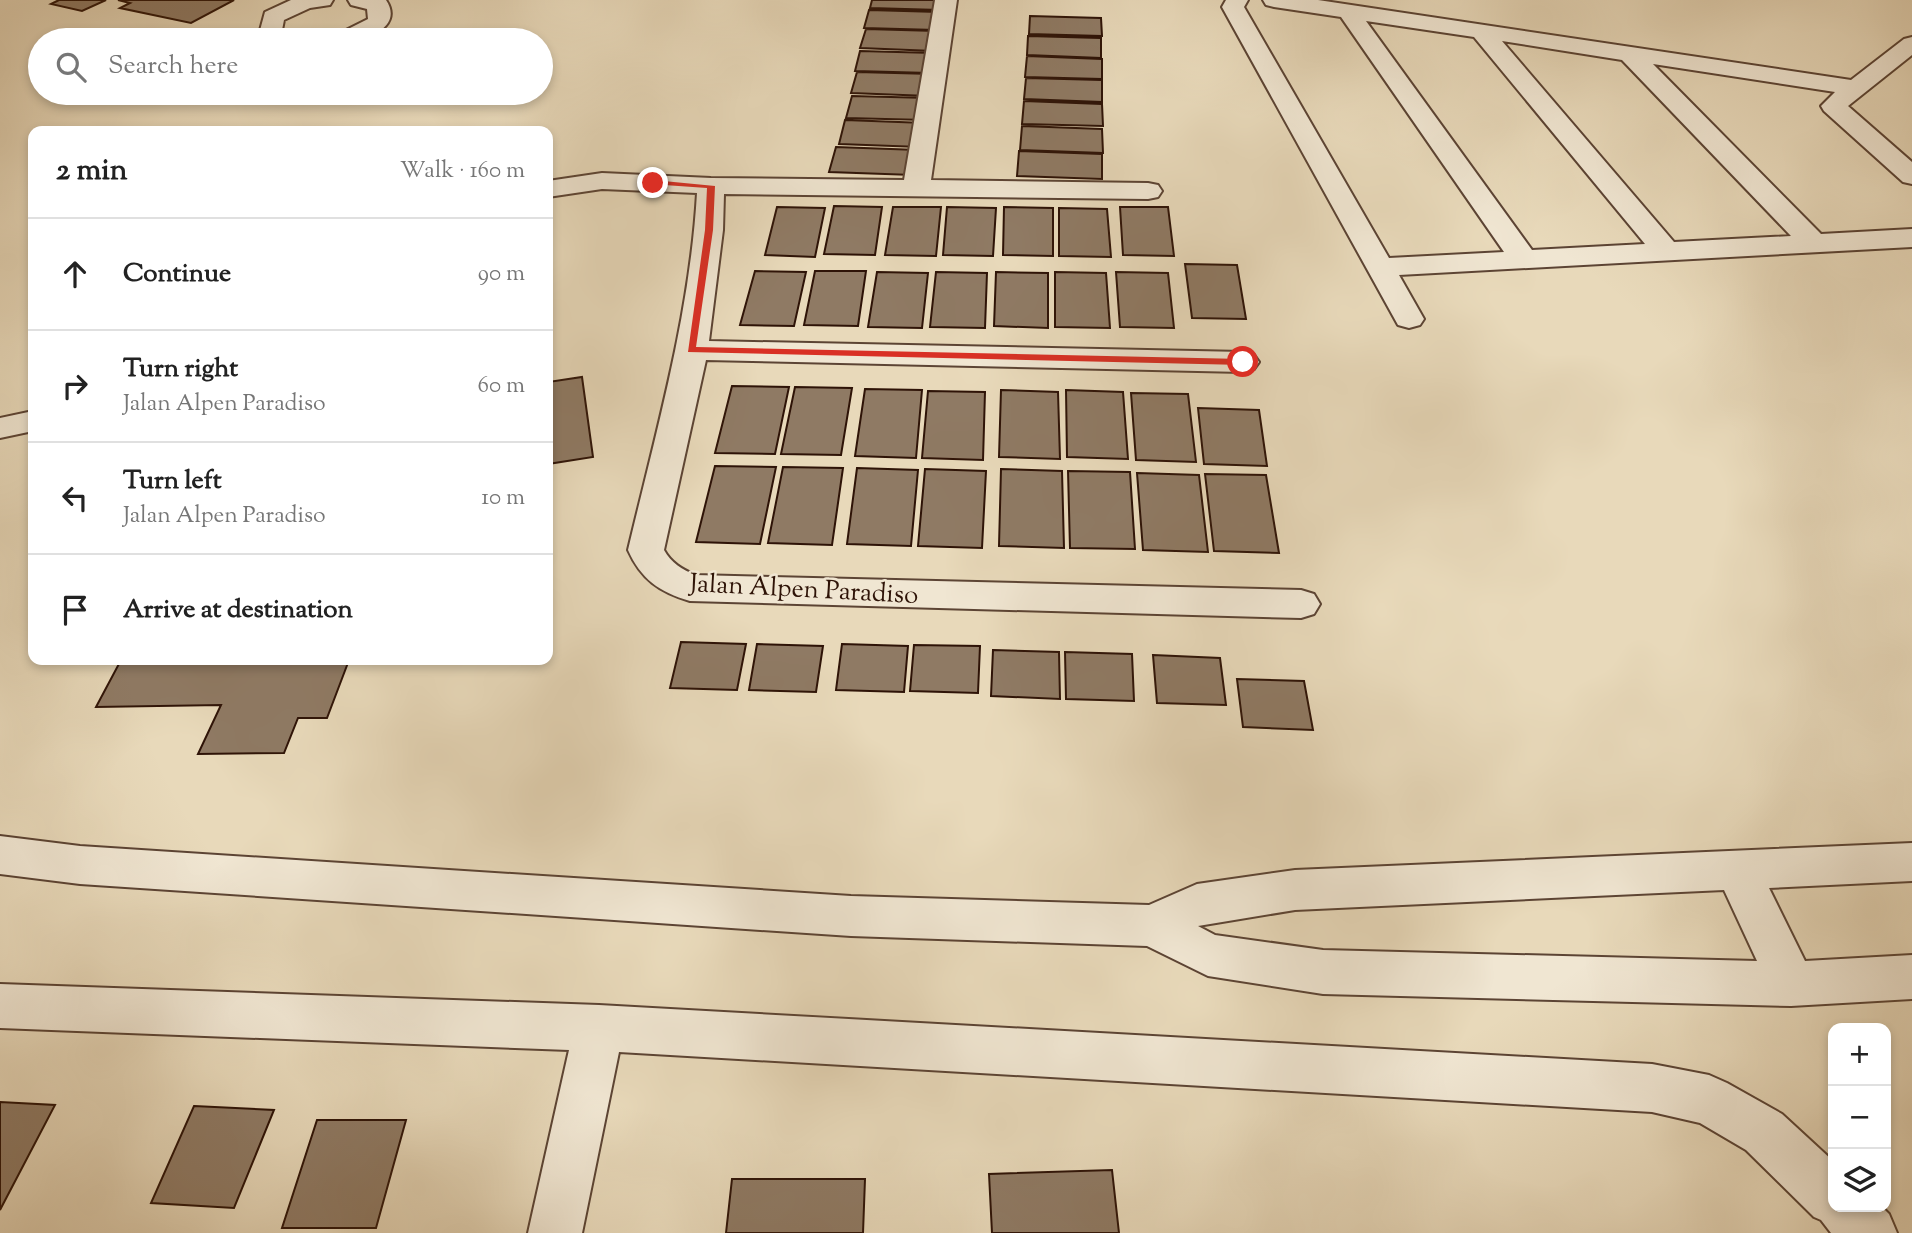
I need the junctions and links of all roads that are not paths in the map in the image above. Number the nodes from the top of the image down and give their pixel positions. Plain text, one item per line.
1 (322, 0) edge
2 (359, 0) edge
3 (946, 0) edge
4 (1237, 0) edge
5 (1274, 0) edge
6 (1348, 11) junction
7 (271, 28) edge
8 (367, 28) edge
9 (1481, 32) junction
10 (1912, 44) edge
11 (1630, 54) junction
12 (1856, 88) junction
13 (1912, 176) edge
14 (711, 186) junction
15 (553, 188) edge
16 (916, 190) junction
17 (1148, 191) dead end
18 (1912, 238) edge
19 (1813, 243) junction
20 (1666, 251) junction
21 (1524, 259) junction
22 (1380, 267) junction
23 (1409, 319) dead end
24 (691, 350) junction
25 (1243, 362) dead end
26 (28, 422) edge
27 (0, 428) edge
28 (1301, 604) dead end
29 (0, 855) edge
30 (1912, 862) edge
31 (1738, 871) junction
32 (1153, 926) junction
33 (1912, 977) edge
34 (1791, 984) junction
35 (0, 1006) edge
36 (599, 1028) junction
37 (1828, 1193) edge
38 (1848, 1212) edge
39 (555, 1233) edge
40 (1870, 1233) edge

1 - 7 street
2 - 8 street
3 - 16 street
4 - 22 street
5 - 6 street
6 - 9 street
6 - 21 street
9 - 11 street
9 - 20 street
10 - 12 street
11 - 12 street
11 - 19 street
12 - 13 street
14 - 15 street
14 - 16 street
14 - 24 street, Jalan Alpen Paradiso
16 - 17 street
18 - 19 street
19 - 20 street
20 - 21 street
21 - 22 street
22 - 23 street
24 - 25 street
24 - 28 street, Jalan Alpen Paradiso
26 - 27 street
29 - 32 street
30 - 31 street
31 - 32 street
31 - 34 street
32 - 34 street
33 - 34 street
35 - 36 street
36 - 37 street
36 - 39 street
38 - 40 street

